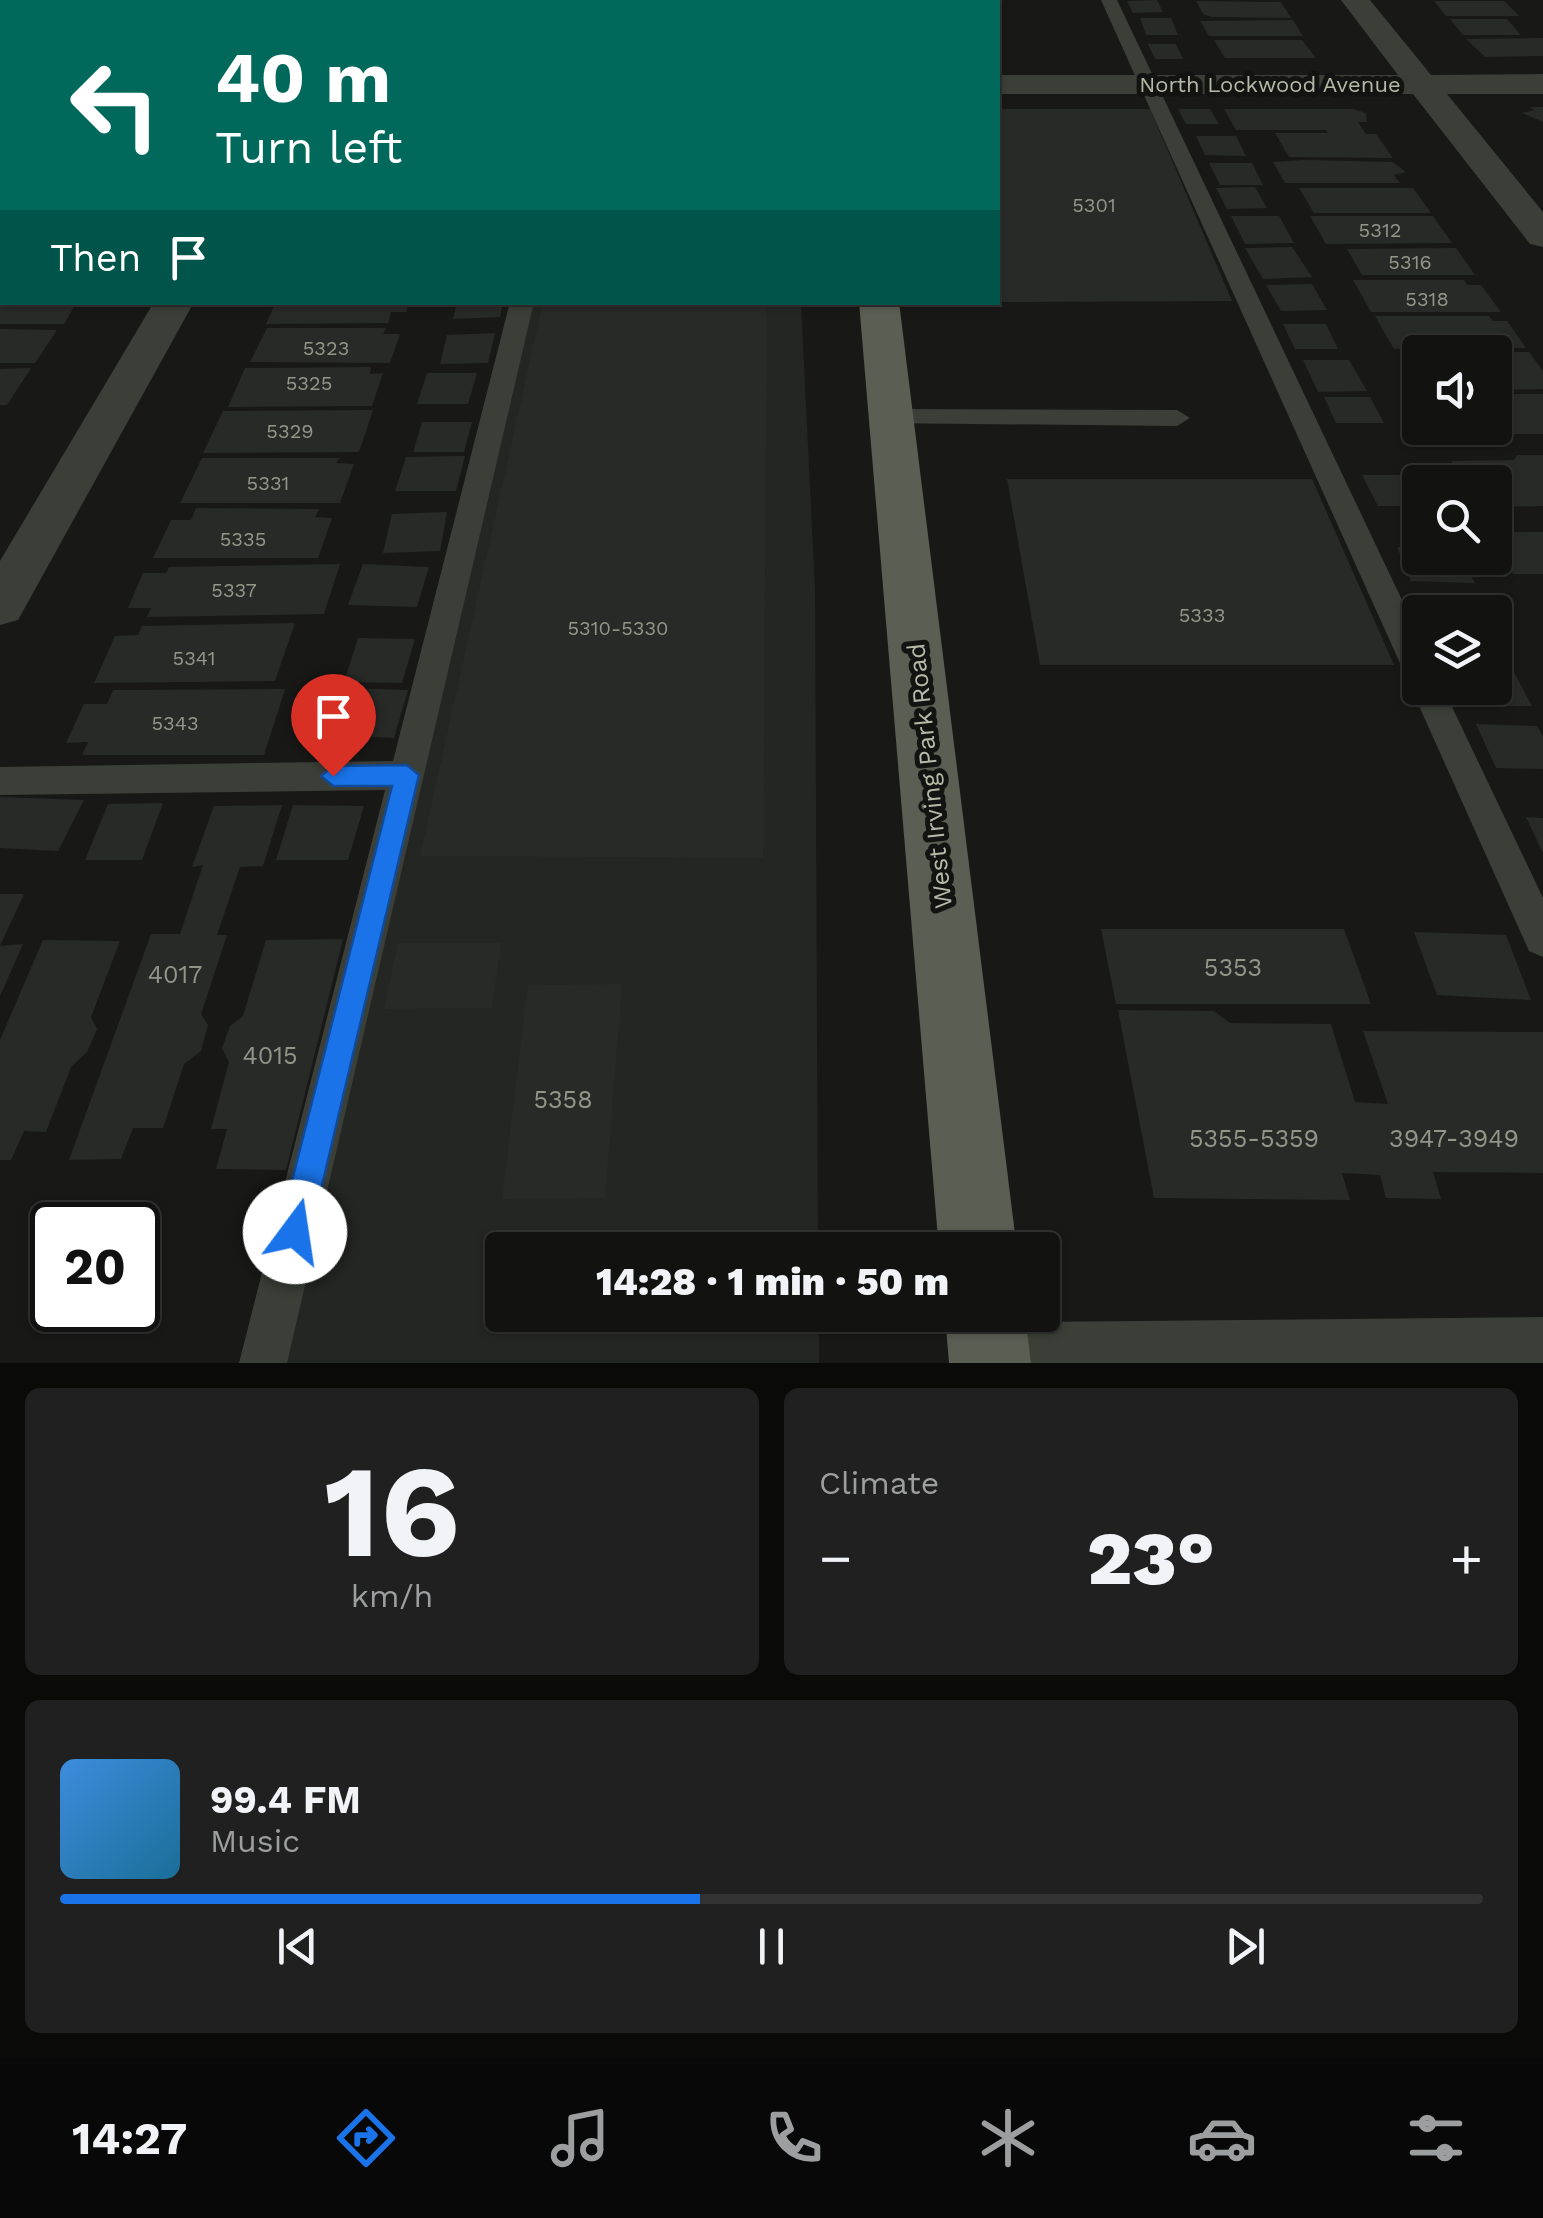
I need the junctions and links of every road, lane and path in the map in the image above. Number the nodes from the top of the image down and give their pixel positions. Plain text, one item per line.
1 (1110, 0) edge
2 (1355, 0) edge
3 (1422, 84) junction
4 (1543, 84) edge
5 (1000, 85) edge
6 (1149, 85) junction
7 (1543, 236) edge
8 (172, 305) edge
9 (521, 305) edge
10 (880, 305) edge
11 (891, 416) junction
12 (1176, 418) dead end
13 (0, 606) edge
14 (1402, 633) edge
15 (1435, 705) edge
16 (407, 775) junction
17 (0, 780) edge
18 (1543, 939) edge
19 (976, 1232) edge
20 (987, 1332) edge
21 (1543, 1358) edge
22 (263, 1363) edge
23 (990, 1363) edge
24 (1032, 1363) edge

1 - 6 lane
2 - 3 street
3 - 4 street, North Lockwood Avenue
3 - 6 street, North Lockwood Avenue
3 - 7 street
5 - 6 street, North Lockwood Avenue
6 - 14 lane
8 - 13 street
9 - 16 lane
10 - 11 main road, West Irving Park Road
11 - 12 lane
11 - 19 main road, West Irving Park Road
15 - 18 lane
16 - 17 lane
16 - 22 lane
20 - 23 main road
21 - 24 street

